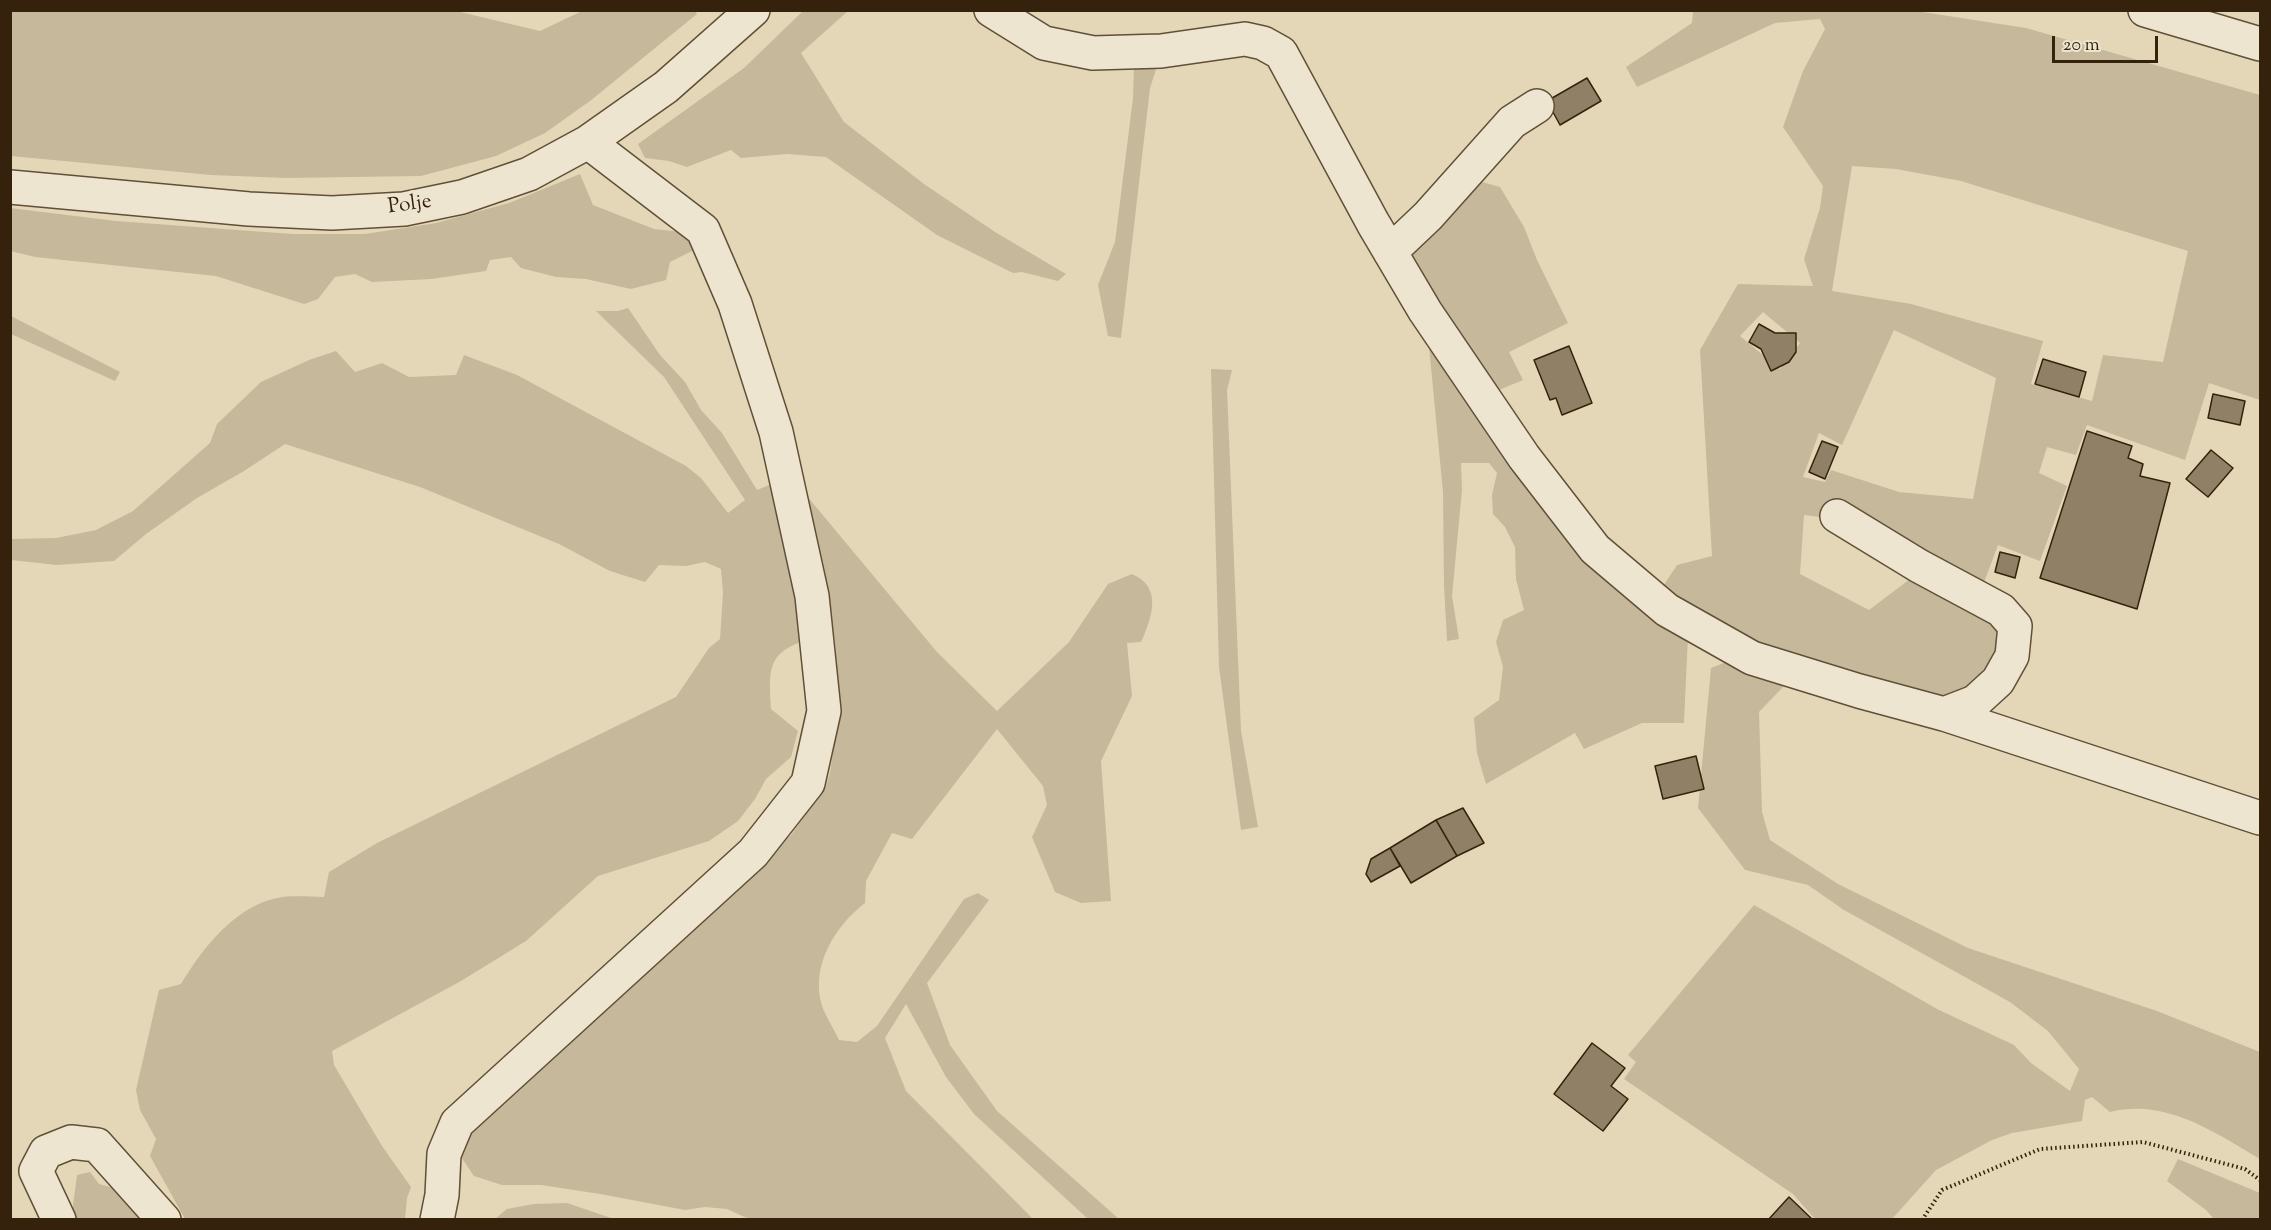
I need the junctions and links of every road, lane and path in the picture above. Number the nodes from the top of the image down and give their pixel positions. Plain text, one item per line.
1 (753, 10) edge
2 (991, 10) edge
3 (2145, 10) edge
4 (2260, 44) edge
5 (1537, 106) dead end
6 (588, 142) junction
7 (10, 187) edge
8 (1390, 252) junction
9 (1837, 516) dead end
10 (1944, 714) junction
11 (2260, 818) edge
12 (2260, 1180) edge
13 (59, 1220) edge
14 (164, 1220) edge
15 (437, 1220) edge
16 (1922, 1220) edge

1 - 6 street, Polje
2 - 8 street
3 - 4 street
5 - 8 street
6 - 7 street, Polje
6 - 15 street
8 - 10 street
9 - 10 street
10 - 11 street
12 - 16 path
13 - 14 street

